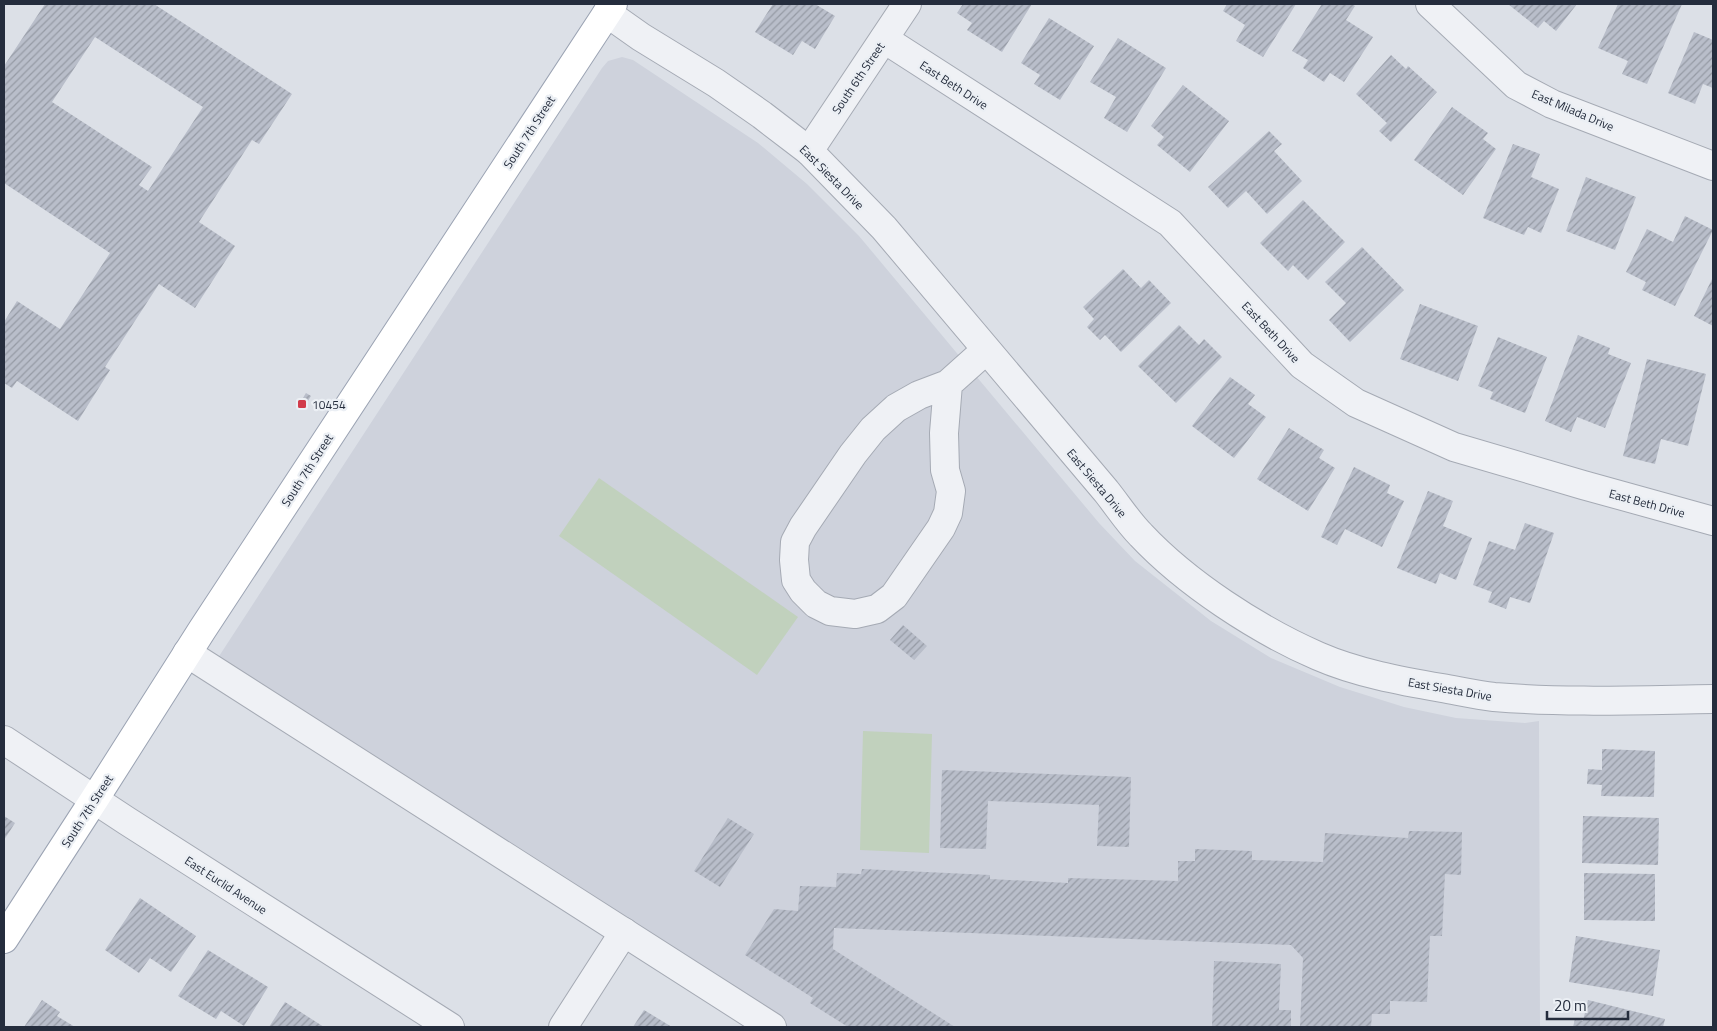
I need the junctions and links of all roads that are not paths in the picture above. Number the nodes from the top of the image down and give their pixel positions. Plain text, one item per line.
1 (908, 4) edge
2 (1430, 4) edge
3 (610, 9) edge
4 (884, 39) junction
5 (809, 151) junction
6 (1713, 166) edge
7 (986, 350) junction
8 (948, 384) junction
9 (1713, 521) edge
10 (186, 653) junction
11 (1713, 699) edge
12 (4, 740) edge
13 (94, 800) junction
14 (624, 932) junction
15 (4, 939) edge
16 (450, 1027) edge
17 (563, 1027) edge
18 (772, 1027) edge

1 - 4 street, South 6th Street
2 - 6 street, East Milada Drive
3 - 5 street, East Siesta Drive
3 - 10 main road, South 7th Street
4 - 5 street, South 6th Street
4 - 9 street, East Beth Drive
5 - 7 street, East Siesta Drive
7 - 8 street
7 - 11 street, East Siesta Drive
8 - 8 street
10 - 13 main road, South 7th Street
10 - 14 street
12 - 13 street, East Euclid Avenue
13 - 15 main road, South 7th Street
13 - 16 street, East Euclid Avenue
14 - 17 street
14 - 18 street

